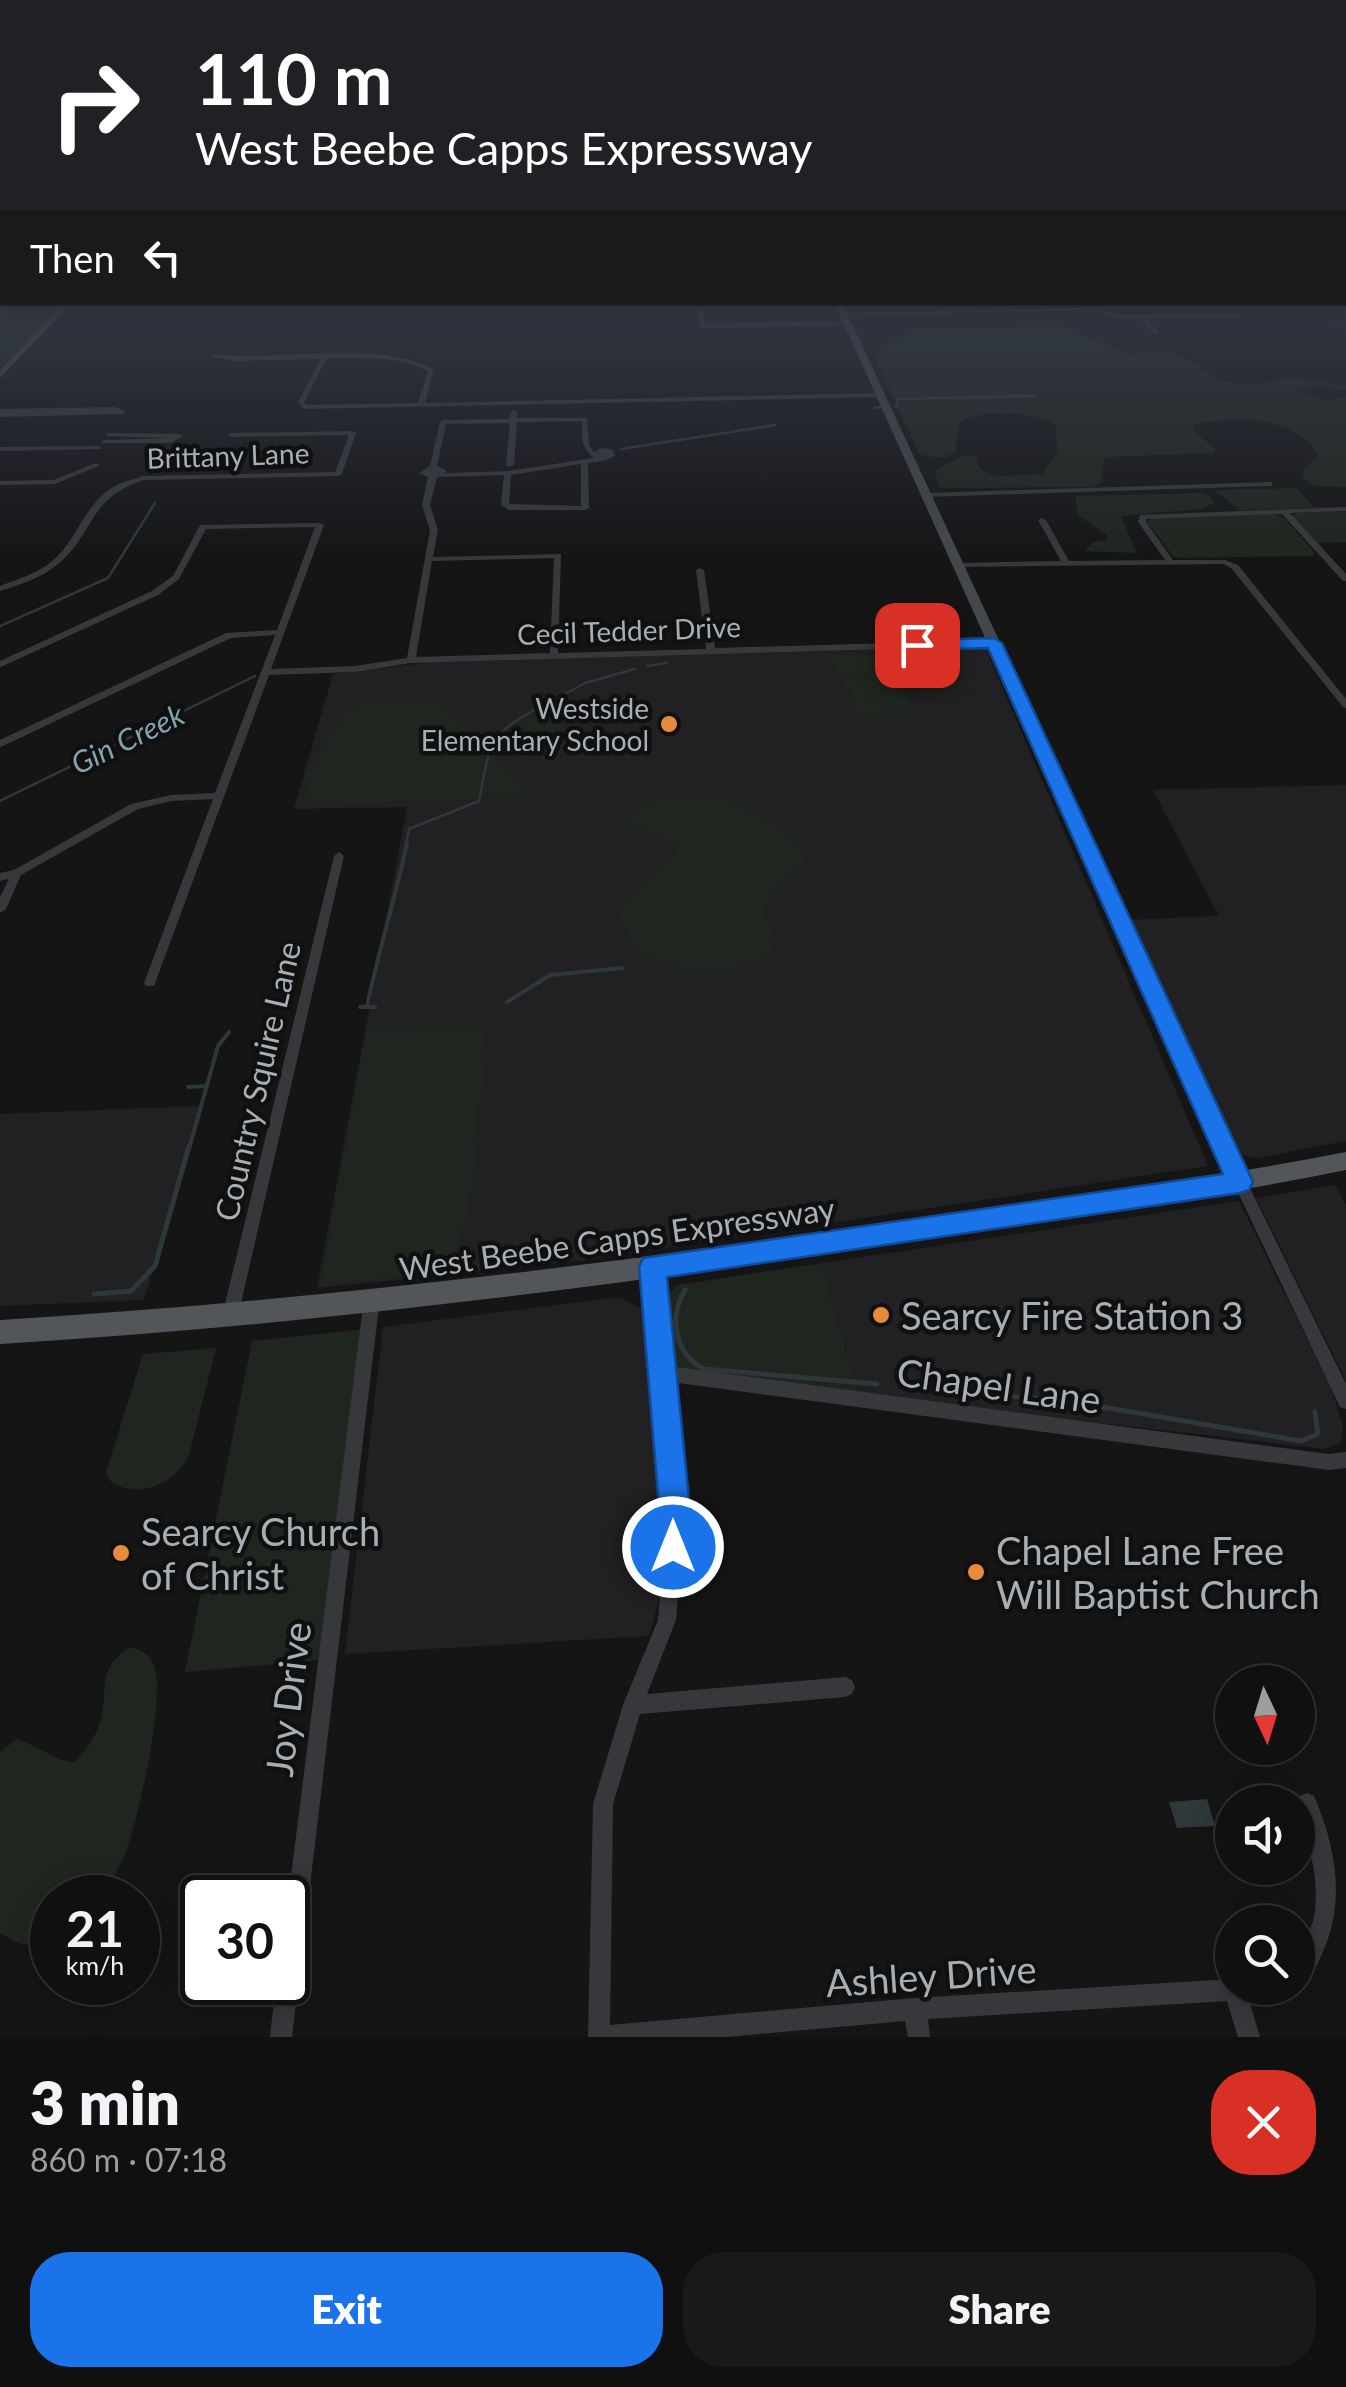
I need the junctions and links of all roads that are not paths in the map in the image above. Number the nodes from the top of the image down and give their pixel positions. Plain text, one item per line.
1 (317, 370) edge
2 (431, 370) edge
3 (869, 370) edge
4 (880, 395) junction
5 (515, 404) junction
6 (421, 406) junction
7 (0, 413) edge
8 (514, 420) junction
9 (232, 435) dead end
10 (104, 441) junction
11 (0, 449) edge
12 (595, 451) junction
13 (584, 462) junction
14 (96, 465) junction
15 (509, 469) junction
16 (436, 471) junction
17 (123, 482) junction
18 (0, 484) edge
19 (1269, 484) dead end
20 (926, 495) junction
21 (1346, 510) edge
22 (1284, 511) junction
23 (1042, 520) dead end
24 (430, 559) junction
25 (1170, 561) junction
26 (1066, 563) junction
27 (958, 565) junction
28 (700, 570) dead end
29 (1346, 579) edge
30 (0, 589) edge
31 (281, 632) junction
32 (994, 643) junction
33 (710, 650) junction
34 (554, 654) junction
35 (411, 660) junction
36 (0, 664) edge
37 (266, 672) junction
38 (1346, 706) edge
39 (0, 744) edge
40 (219, 796) junction
41 (338, 856) dead end
42 (16, 873) junction
43 (0, 877) edge
44 (0, 910) edge
45 (150, 983) dead end
46 (1346, 1161) edge
47 (1240, 1182) junction
48 (652, 1267) junction
49 (372, 1306) junction
50 (230, 1319) junction
51 (0, 1332) edge
52 (660, 1373) junction
53 (1346, 1400) edge
54 (1338, 1461) edge
55 (845, 1687) dead end
56 (633, 1705) junction
57 (1315, 1828) edge
58 (301, 1875) edge
59 (1315, 1946) edge
60 (1215, 1992) edge
61 (285, 2005) edge
62 (1240, 2005) edge
63 (915, 2009) junction
64 (281, 2037) edge
65 (599, 2037) edge
66 (919, 2037) edge
67 (1249, 2037) edge

1 - 6 street
2 - 6 street
3 - 4 street
4 - 5 street
4 - 20 street
5 - 6 street
5 - 8 street
7 - 10 street
8 - 12 street
8 - 15 street
8 - 16 street
9 - 17 street, Brittany Lane
10 - 10 street
10 - 11 street
10 - 14 street
12 - 13 street
12 - 15 street
13 - 15 street
13 - 15 street
14 - 17 street
14 - 18 street
15 - 16 street
16 - 24 street
17 - 30 street, Brittany Lane
19 - 20 street
20 - 27 street
21 - 22 street
22 - 25 street
22 - 29 street
23 - 26 street
24 - 34 street
24 - 35 street
25 - 26 street
25 - 38 street
26 - 27 street
27 - 32 street
28 - 33 street
31 - 36 street
31 - 37 street
31 - 39 street
32 - 33 street, Cecil Tedder Drive
32 - 47 street
33 - 34 street, Cecil Tedder Drive
34 - 35 street, Cecil Tedder Drive
35 - 37 street, Cecil Tedder Drive
37 - 40 street
40 - 42 street
40 - 45 street
41 - 50 street, Country Squire Lane
42 - 43 street
42 - 44 street
46 - 47 main road, West Beebe Capps Expressway
47 - 48 main road, West Beebe Capps Expressway
47 - 53 street
48 - 49 main road, West Beebe Capps Expressway
48 - 52 street
49 - 50 main road, West Beebe Capps Expressway
49 - 58 street, Joy Drive
50 - 51 main road, West Beebe Capps Expressway
52 - 54 street, Chapel Lane
52 - 56 street
55 - 56 street
56 - 65 street
57 - 59 street
60 - 63 street, Ashley Drive
61 - 64 street, Joy Drive
62 - 67 street
63 - 65 street, Ashley Drive
63 - 66 street

